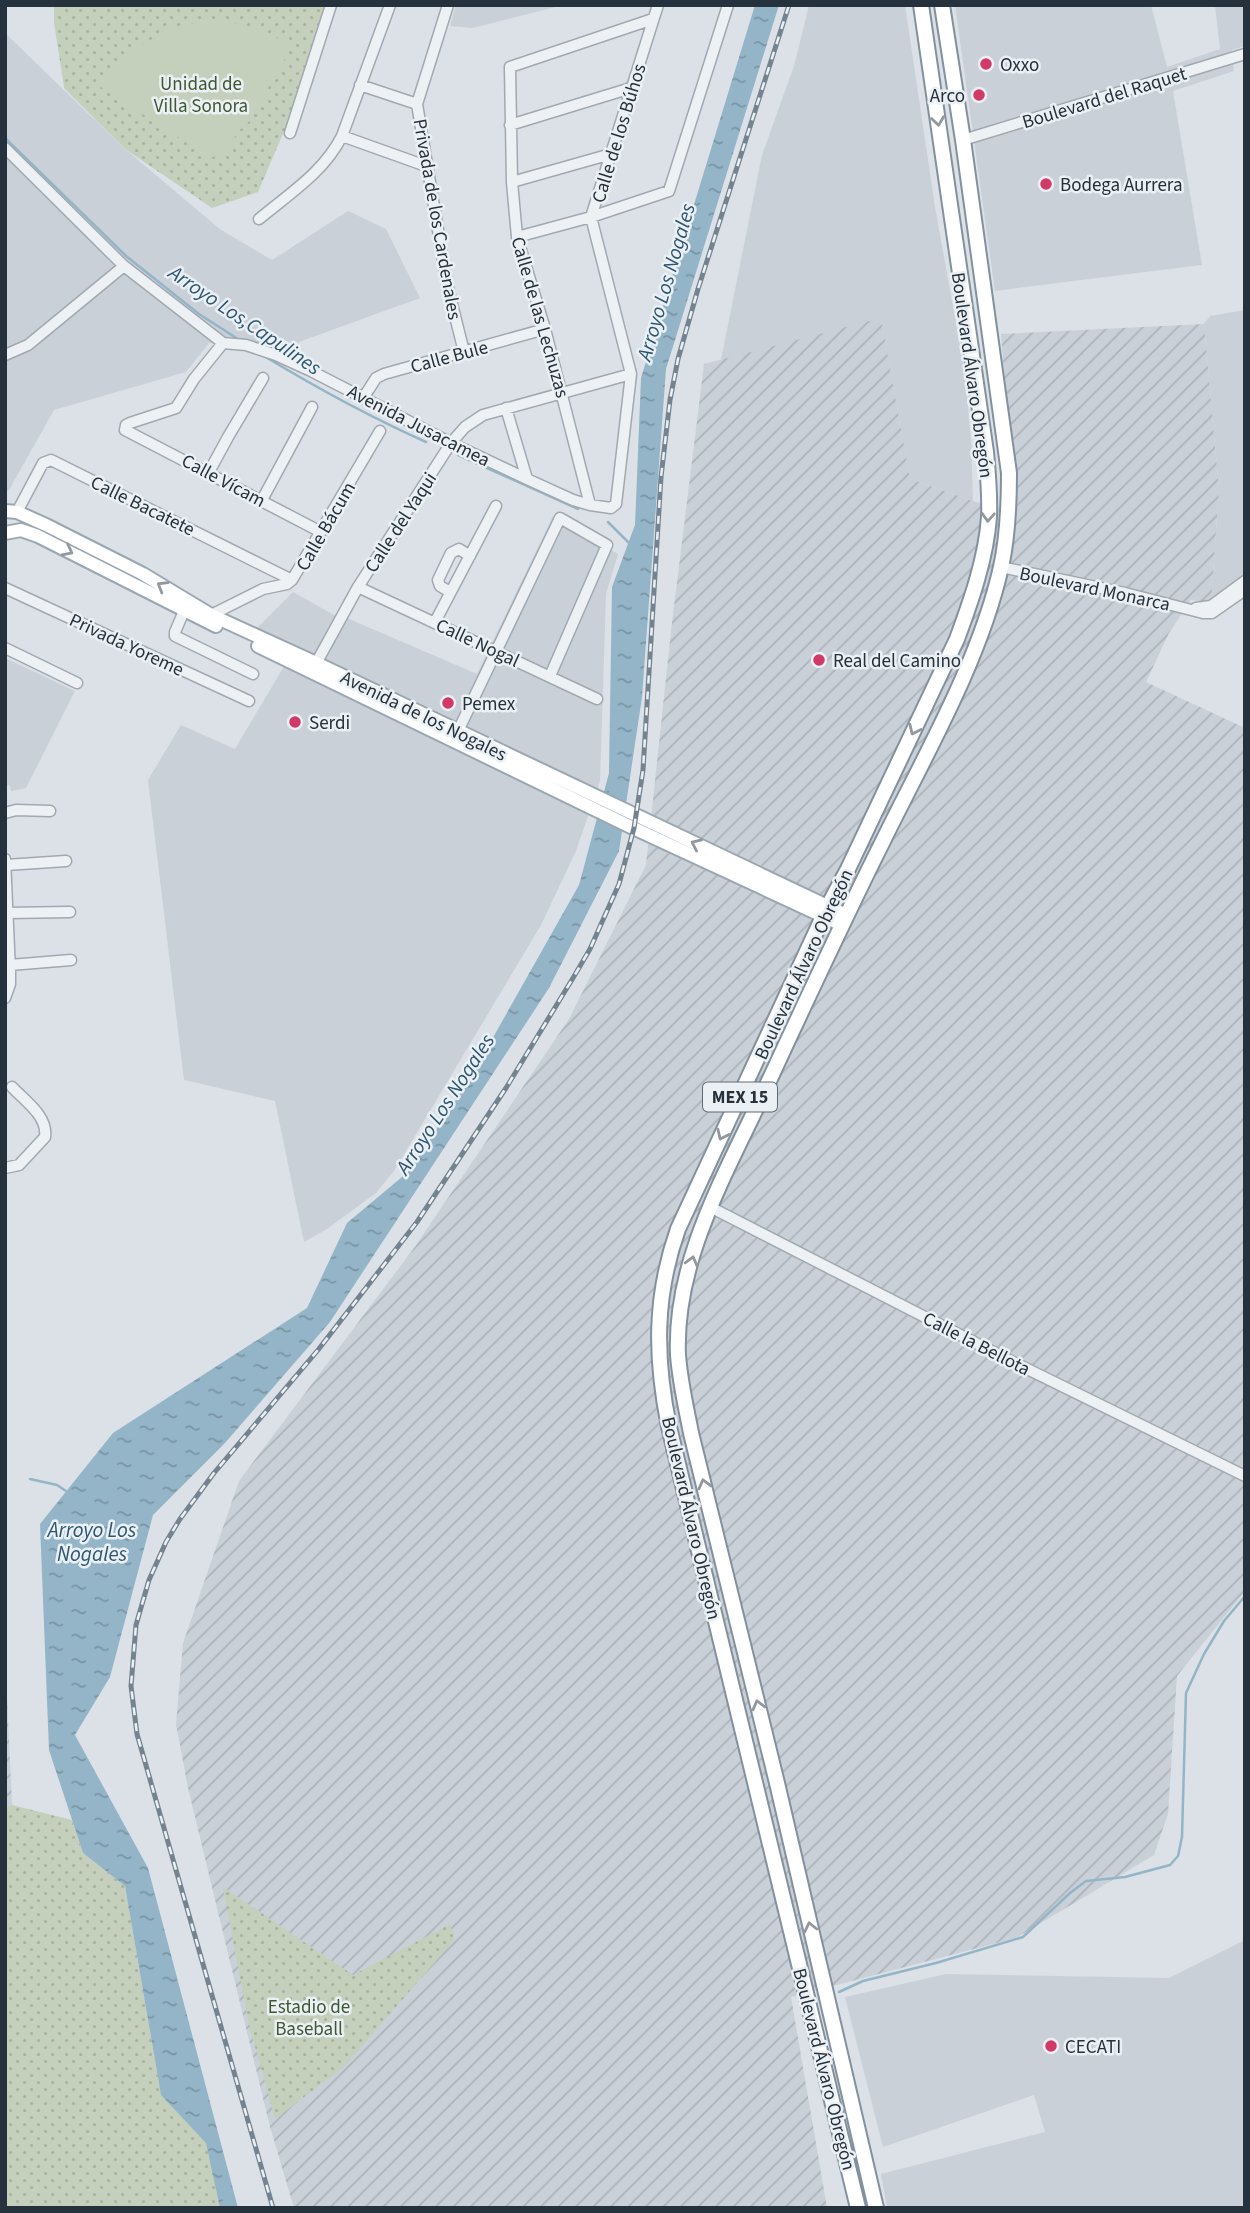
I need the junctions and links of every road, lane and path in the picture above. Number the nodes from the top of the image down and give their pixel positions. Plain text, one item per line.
1 (331, 5) edge
2 (390, 5) edge
3 (448, 5) edge
4 (658, 5) edge
5 (728, 5) edge
6 (920, 5) edge
7 (943, 5) edge
8 (653, 19) junction
9 (1245, 54) edge
10 (360, 85) junction
11 (631, 88) junction
12 (417, 104) junction
13 (510, 125) junction
14 (290, 133) dead end
15 (342, 136) junction
16 (963, 140) junction
17 (5, 148) edge
18 (611, 154) junction
19 (426, 166) junction
20 (512, 182) junction
21 (591, 217) junction
22 (258, 219) dead end
23 (517, 237) junction
24 (124, 266) junction
25 (545, 329) junction
26 (223, 343) junction
27 (464, 352) junction
28 (5, 355) edge
29 (631, 374) junction
30 (263, 378) dead end
31 (562, 393) junction
32 (364, 397) junction
33 (312, 407) dead end
34 (506, 408) junction
35 (380, 430) dead end
36 (451, 443) junction
37 (209, 472) junction
38 (527, 479) junction
39 (262, 500) junction
40 (590, 505) junction
41 (496, 506) dead end
42 (613, 508) joint
43 (11, 511) edge
44 (7, 530) edge
45 (321, 532) junction
46 (470, 556) junction
47 (1001, 567) junction
48 (292, 579) junction
49 (1245, 581) edge
50 (5, 587) edge
51 (358, 587) junction
52 (1245, 590) edge
53 (450, 592) junction
54 (1188, 609) junction
55 (184, 611) junction
56 (211, 615) junction
57 (435, 622) junction
58 (5, 648) edge
59 (498, 651) junction
60 (314, 668) junction
61 (253, 674) dead end
62 (550, 676) junction
63 (77, 683) dead end
64 (597, 699) dead end
65 (249, 701) dead end
66 (458, 731) junction
67 (596, 804) junction
68 (50, 811) dead end
69 (5, 813) edge
70 (5, 859) edge
71 (66, 861) dead end
72 (6, 865) edge
73 (826, 911) junction
74 (70, 912) dead end
75 (8, 913) junction
76 (844, 920) junction
77 (71, 960) dead end
78 (10, 965) junction
79 (5, 998) edge
80 (12, 1087) dead end
81 (5, 1168) edge
82 (710, 1207) junction
83 (1245, 1476) edge
84 (858, 2208) edge
85 (876, 2208) edge

1 - 14 street
2 - 10 street
3 - 12 street, Privada de los Cardenales
4 - 8 street, Calle de los Búhos
5 - 21 street
6 -> 73 highway, Boulevard Álvaro Obregón / MEX 15
7 - 16 highway, Boulevard Álvaro Obregón / MEX 15
8 - 11 street, Calle de los Búhos
8 - 13 street, Calle de las Lechuzas
9 - 16 street, Boulevard del Raquet
10 - 12 street
10 - 15 street
11 - 13 street
11 - 18 street, Calle de los Búhos
12 - 19 street, Privada de los Cardenales
13 - 20 street, Calle de las Lechuzas
15 - 19 street
15 - 22 street
16 - 47 highway, Boulevard Álvaro Obregón / MEX 15
17 - 24 street, Avenida Jusacamea
18 - 20 street
18 - 21 street, Calle de los Búhos
19 - 27 street, Privada de los Cardenales
20 - 23 street, Calle de las Lechuzas
21 - 23 street
21 - 29 street, Calle de los Búhos
23 - 25 street, Calle de las Lechuzas
24 - 26 street, Avenida Jusacamea
24 - 28 street
25 - 27 street, Calle Bule
25 - 31 street, Calle de las Lechuzas
26 - 32 street, Avenida Jusacamea
26 - 37 street, Calle Vícam
27 - 32 street, Calle Bule
29 - 31 street, Calle del Yaqui
29 - 42 street, Calle de los Búhos
30 - 37 street
31 - 34 street, Calle del Yaqui
31 - 40 street, Calle de las Lechuzas
32 - 36 street, Avenida Jusacamea
33 - 39 street
34 - 36 street, Calle del Yaqui
34 - 38 street
35 - 45 street, Calle Bácum
36 - 38 street, Avenida Jusacamea
36 - 51 street, Calle del Yaqui
37 - 39 street, Calle Vícam
38 - 40 street, Avenida Jusacamea
39 - 45 street, Calle Vícam
40 - 42 street, Avenida Jusacamea
41 - 46 street
43 - 48 street, Calle Bacatete
56 -> 43 main road, Avenida de los Nogales
44 -> 55 main road, Avenida de los Nogales
45 - 48 street, Calle Bácum
46 - 53 street
46 - 53 street
47 - 54 street, Boulevard Monarca
47 - 76 highway, Boulevard Álvaro Obregón / MEX 15
48 - 56 street, Calle Bácum
49 - 54 street, Boulevard Monarca
50 - 65 street, Privada Yoreme
51 - 57 street, Calle Nogal
51 - 60 street, Calle del Yaqui
52 - 54 street, Boulevard Monarca
53 - 57 street
55 - 60 main road, Avenida de los Nogales
55 - 61 street
56 - 60 main road, Avenida de los Nogales
57 - 59 street, Calle Nogal
58 - 63 street
59 - 62 street, Calle Nogal
59 - 62 street
59 - 66 street
60 - 66 main road, Avenida de los Nogales
60 - 67 main road, Avenida de los Nogales
62 - 64 street, Calle Nogal
66 - 67 main road, Avenida de los Nogales
67 - 73 main road, Avenida de los Nogales
68 - 69 street
70 - 72 street
71 - 72 street
72 - 75 street
73 - 76 main road, Avenida de los Nogales
73 -> 84 highway, Boulevard Álvaro Obregón / MEX 15
74 - 75 street
75 - 78 street
76 - 82 highway, Boulevard Álvaro Obregón / MEX 15
77 - 78 street
78 - 79 street
80 - 81 street
82 - 83 street, Calle la Bellota
85 -> 82 highway, Boulevard Álvaro Obregón / MEX 15

